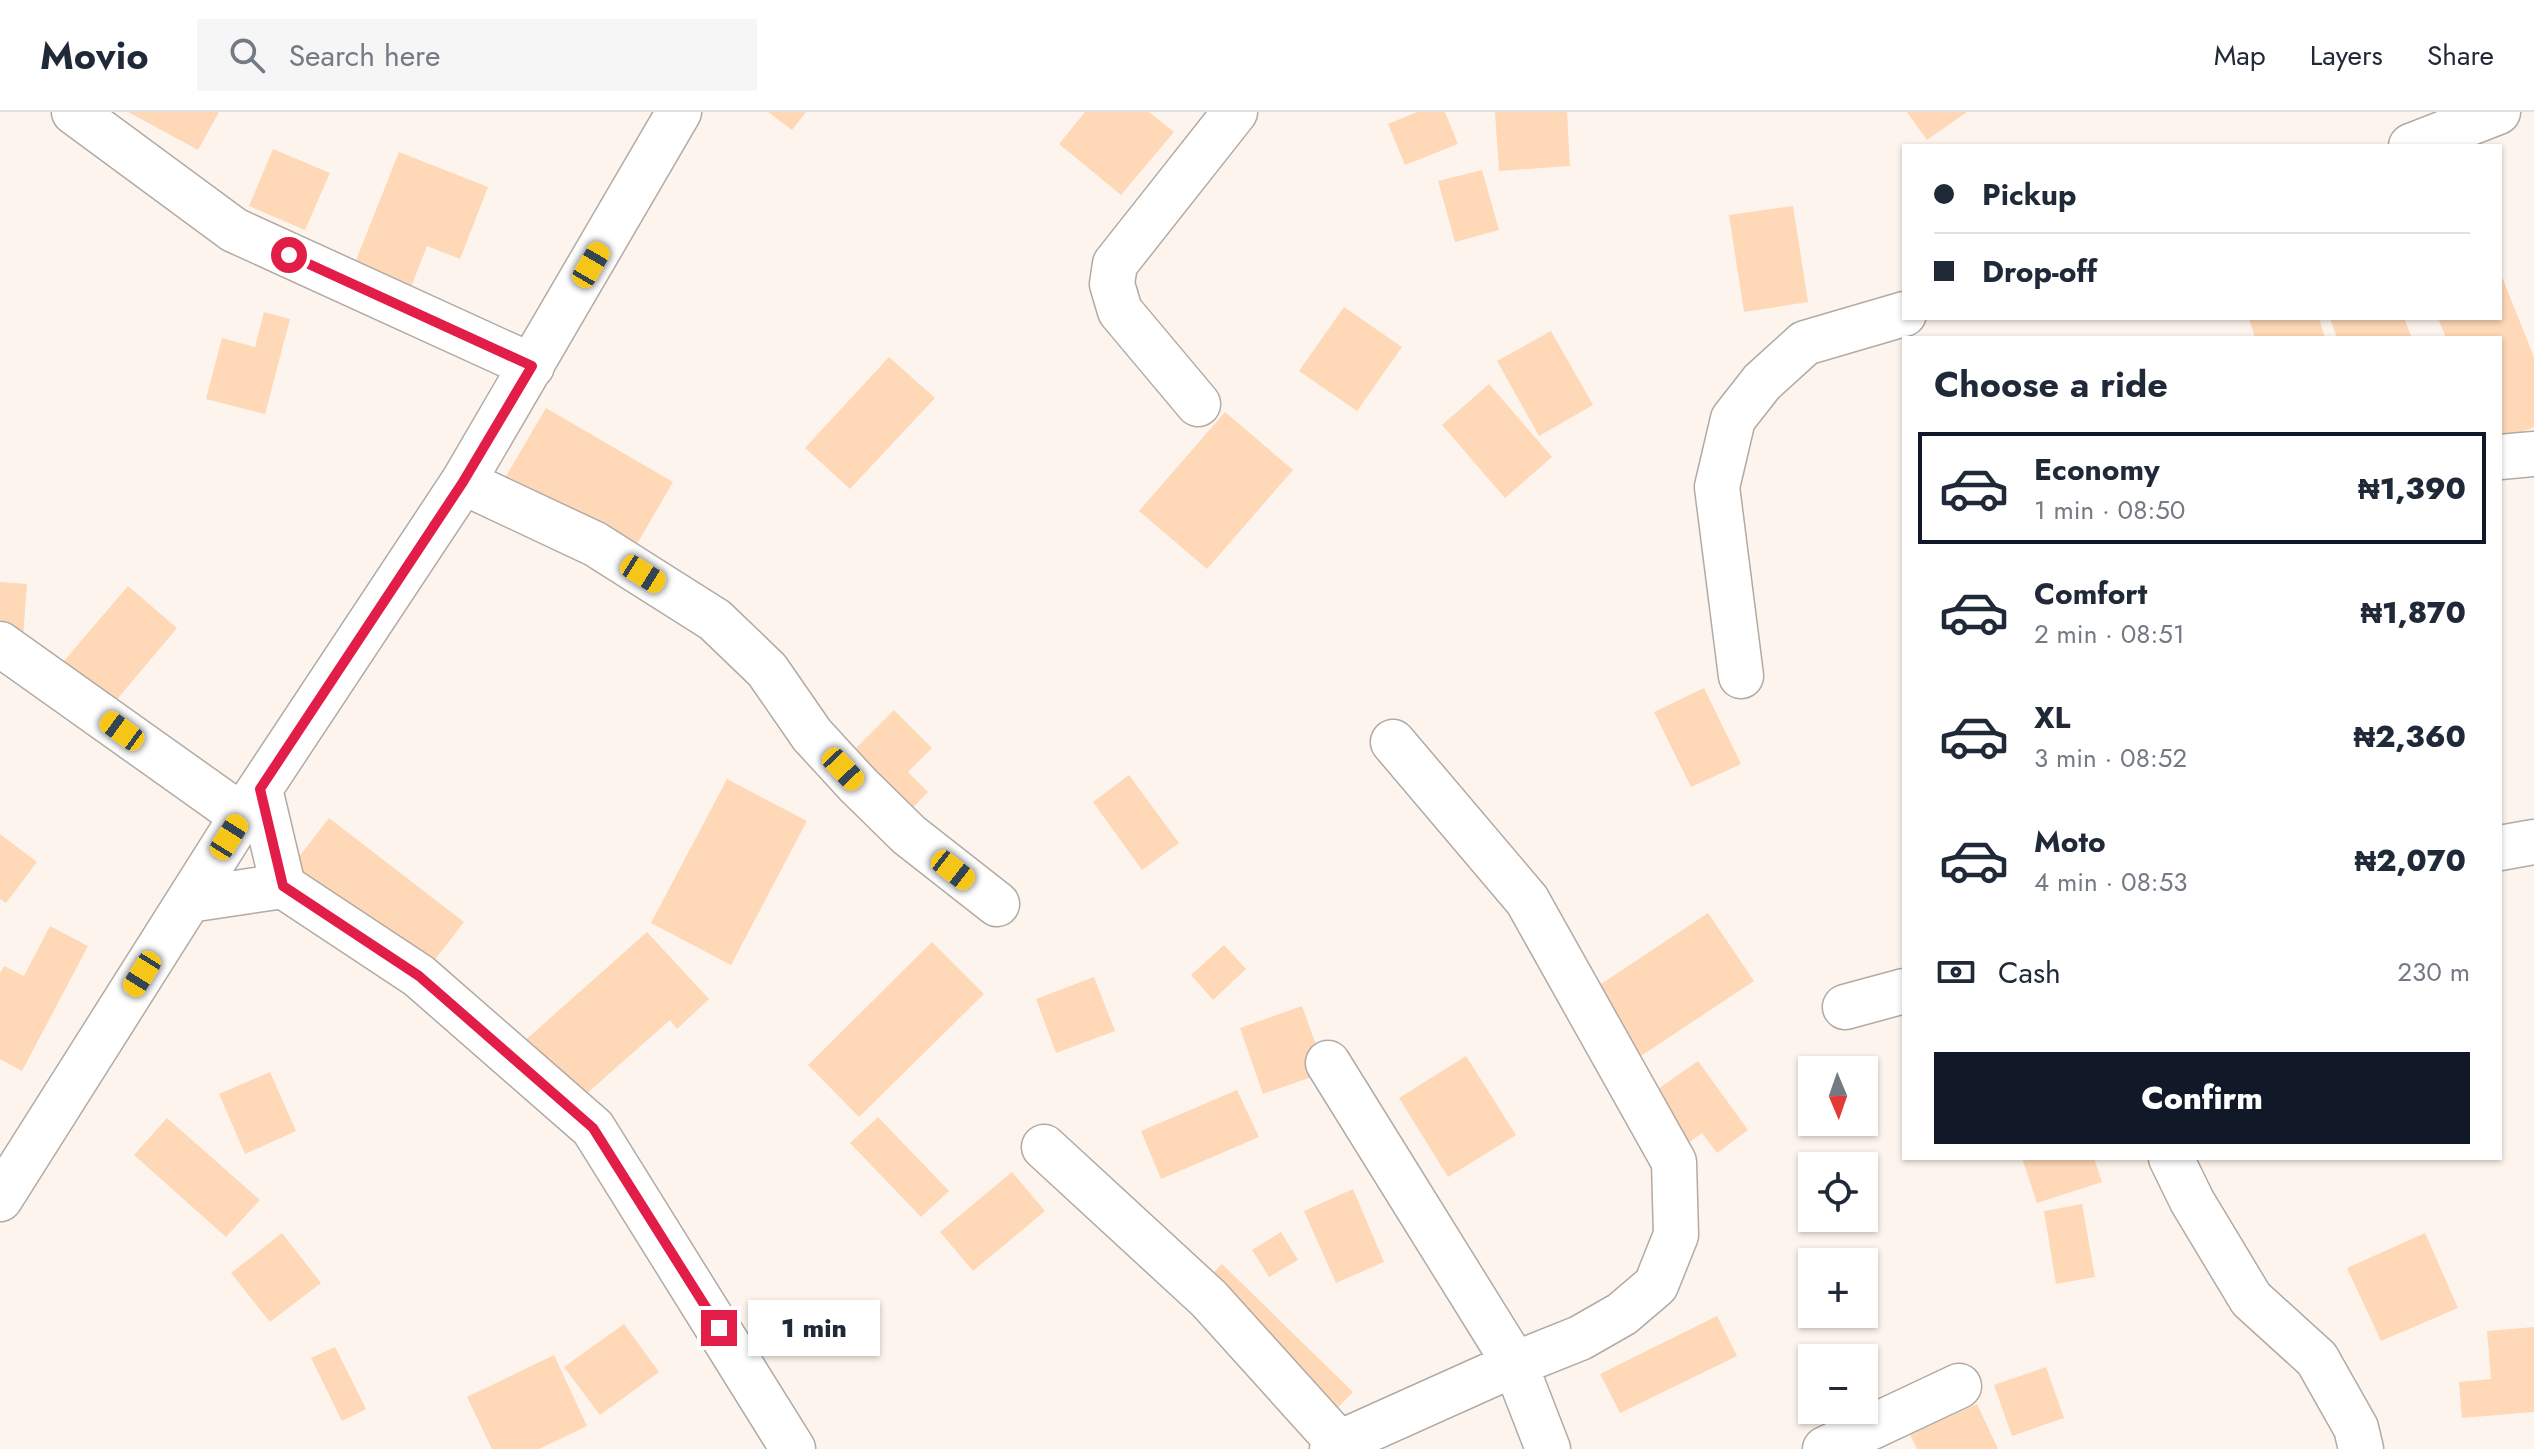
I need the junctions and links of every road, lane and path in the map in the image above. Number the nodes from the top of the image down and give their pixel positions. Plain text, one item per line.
1 (74, 112) edge
2 (679, 112) edge
3 (1235, 112) edge
4 (2498, 112) edge
5 (2416, 144) edge
6 (1902, 315) edge
7 (532, 366) junction
8 (1198, 404) dead end
9 (2534, 454) edge
10 (2502, 457) edge
11 (463, 482) junction
12 (0, 644) edge
13 (1741, 676) dead end
14 (1393, 742) dead end
15 (251, 803) junction
16 (2534, 842) edge
17 (2502, 848) edge
18 (283, 886) junction
19 (189, 900) junction
20 (997, 904) dead end
21 (1902, 992) edge
22 (1845, 1007) dead end
23 (1328, 1063) dead end
24 (1044, 1147) dead end
25 (2172, 1160) edge
26 (0, 1199) edge
27 (1515, 1364) junction
28 (1959, 1386) dead end
29 (1335, 1446) edge
30 (793, 1449) edge
31 (1548, 1449) edge
32 (1825, 1449) edge
33 (2361, 1449) edge

1 - 7 street
2 - 7 street
3 - 8 street
4 - 5 street
6 - 13 street
7 - 11 street
9 - 10 street
11 - 15 street
11 - 20 street
12 - 15 street
14 - 27 street
15 - 18 street
15 - 19 street
16 - 17 street
18 - 19 street
18 - 30 street
19 - 26 street
21 - 22 street
23 - 27 street
24 - 29 street
25 - 33 street
27 - 29 street
27 - 31 street
28 - 32 street

